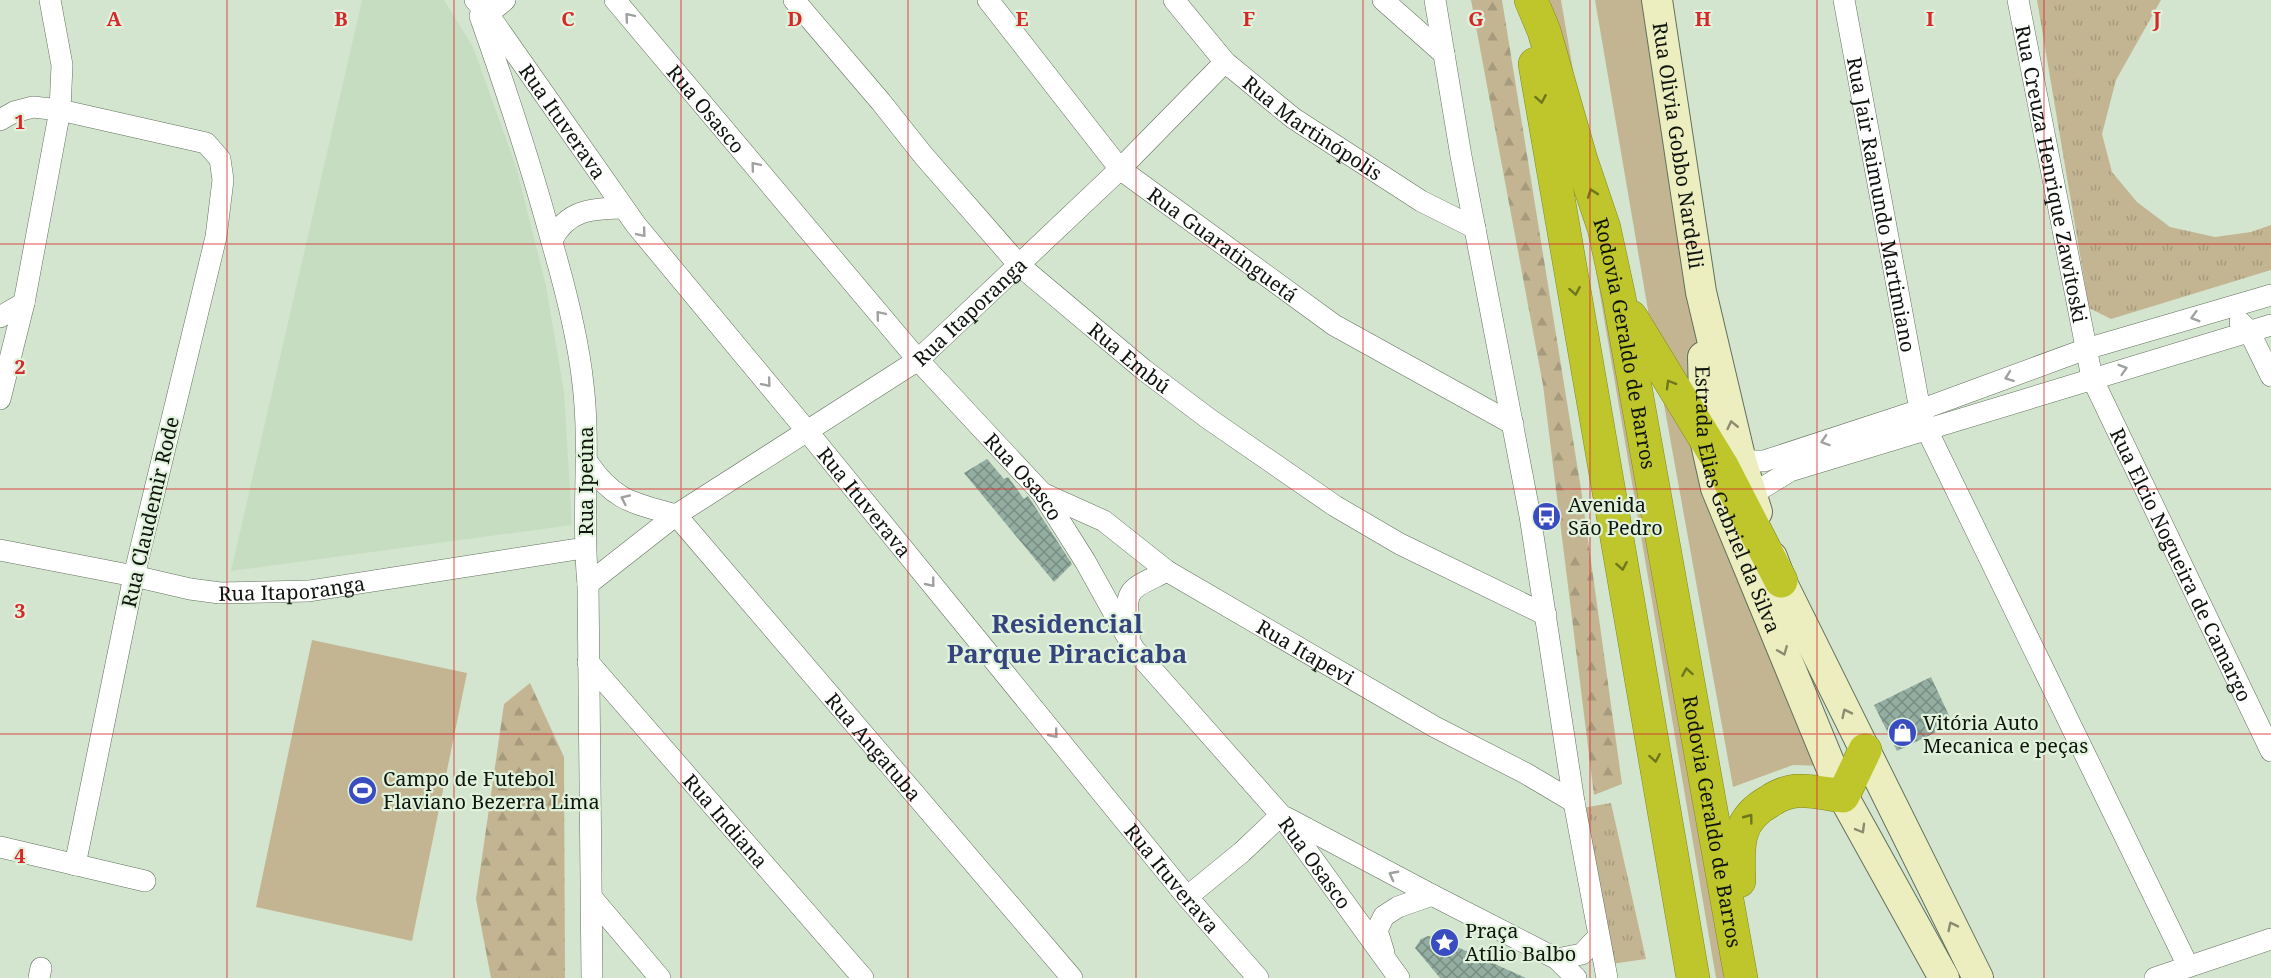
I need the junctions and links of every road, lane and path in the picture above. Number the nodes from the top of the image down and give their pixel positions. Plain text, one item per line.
1 (50, 0) edge
2 (504, 0) edge
3 (615, 0) edge
4 (794, 0) edge
5 (988, 0) edge
6 (1174, 0) edge
7 (1383, 0) edge
8 (1436, 0) edge
9 (1524, 0) edge
10 (1531, 0) edge
11 (1657, 0) edge
12 (1844, 0) edge
13 (2018, 0) edge
14 (479, 5) edge
15 (1444, 54) junction
16 (1225, 62) junction
17 (60, 110) junction
18 (0, 120) edge
19 (1120, 168) junction
20 (623, 208) junction
21 (1475, 228) junction
22 (552, 240) junction
23 (1019, 265) junction
24 (1701, 291) junction
25 (2271, 295) edge
26 (1619, 297) junction
27 (24, 303) junction
28 (2225, 308) junction
29 (0, 317) edge
30 (2271, 324) edge
31 (2249, 331) junction
32 (2086, 349) junction
33 (918, 360) junction
34 (2271, 376) edge
35 (2092, 378) junction
36 (1, 386) edge
37 (1920, 410) junction
38 (1513, 424) junction
39 (1927, 430) junction
40 (807, 431) junction
41 (1705, 439) junction
42 (1741, 461) junction
43 (588, 463) junction
44 (1042, 493) junction
45 (1751, 495) junction
46 (676, 515) junction
47 (584, 548) junction
48 (0, 550) edge
49 (1167, 571) junction
50 (134, 576) junction
51 (1781, 581) junction
52 (588, 584) junction
53 (1546, 615) junction
54 (1134, 649) junction
55 (588, 662) junction
56 (1865, 750) junction
57 (2271, 752) edge
58 (1843, 796) junction
59 (1574, 802) junction
60 (1281, 815) junction
61 (0, 847) edge
62 (75, 865) junction
63 (145, 881) dead end
64 (1432, 896) junction
65 (1187, 897) junction
66 (593, 899) junction
67 (1598, 937) junction
68 (2271, 939) edge
69 (1557, 959) junction
70 (2188, 966) junction
71 (1394, 972) edge
72 (592, 978) edge
73 (660, 978) edge
74 (863, 978) edge
75 (1072, 978) edge
76 (1258, 978) edge
77 (1576, 978) edge
78 (1607, 978) edge
79 (1693, 978) edge
80 (1741, 978) edge
81 (1754, 978) edge
82 (1944, 978) edge
83 (1978, 978) edge
84 (2155, 978) edge

1 - 17 street
2 - 14 street
33 -> 3 street, Rua Osasco
4 - 23 street, Rua Embú
5 - 19 street, Rua Guaratinguetá
6 - 16 street, Rua Martinópolis
7 - 15 street
8 - 15 street
9 -> 79 highway, Rodovia Geraldo de Barros
26 -> 10 highway, Rodovia Geraldo de Barros
11 - 24 street, Rua Olivia Gobbo Nardelli
12 - 37 street, Rua Jair Raimundo Martimiano
13 - 32 street, Rua Creuza Henrique Zawitoski
14 - 20 street, Rua Ituverava
14 - 22 street, Rua Ipeúna
15 - 21 street
16 - 19 street, Rua Itaporanga
16 - 21 street, Rua Martinópolis
17 - 18 street
17 - 27 street
17 - 50 street, Rua Claudemir Rode
19 - 23 street, Rua Itaporanga
19 - 38 street, Rua Guaratinguetá
20 - 22 street
20 -> 40 street, Rua Ituverava
21 - 38 street
22 - 43 street, Rua Ipeúna
23 - 33 street, Rua Itaporanga
23 - 53 street, Rua Embú
24 - 41 street, Estrada Elias Gabriel da Silva
42 -> 24 street, Estrada Elias Gabriel da Silva
25 - 28 street
41 -> 26 highway
80 -> 26 highway, Rodovia Geraldo de Barros
27 - 29 street
27 - 36 street
28 - 31 street
28 -> 32 street
30 - 31 street
31 - 34 street
35 -> 31 street
32 - 35 street, Rua Creuza Henrique Zawitoski
32 -> 37 street
33 - 40 street, Rua Itaporanga
33 - 44 street, Rua Osasco
35 - 39 street
35 - 57 street, Rua Elcio Nogueira de Camargo
37 - 39 street, Rua Jair Raimundo Martimiano
37 -> 42 street
38 - 53 street
39 - 45 street
39 - 70 street, Rua Jair Raimundo Martimiano
40 - 46 street, Rua Itaporanga
40 -> 65 street, Rua Ituverava
41 - 51 highway
41 -> 58 street, Estrada Elias Gabriel da Silva
42 - 45 street, Estrada Elias Gabriel da Silva
46 -> 43 street
43 - 47 street, Rua Ipeúna
44 - 49 street, Rua Itapevi
44 - 54 street, Rua Osasco
45 - 51 street, Estrada Elias Gabriel da Silva
46 - 52 street, Rua Itaporanga
46 - 75 street, Rua Angatuba
47 - 50 street, Rua Itaporanga
47 - 52 street, Rua Ipeúna
48 - 50 street, Rua Itaporanga
49 - 54 street
49 - 59 street, Rua Itapevi
50 - 62 street, Rua Claudemir Rode
56 -> 51 street, Estrada Elias Gabriel da Silva
52 - 55 street, Rua Ipeúna
53 - 59 street
54 - 60 street, Rua Osasco
55 - 66 street, Rua Ipeúna
55 - 74 street, Rua Indiana
56 - 58 highway
83 -> 56 street, Estrada Elias Gabriel da Silva
81 -> 58 highway
58 -> 82 street, Estrada Elias Gabriel da Silva
59 - 67 street
64 -> 60 street
60 - 65 street
60 - 71 street, Rua Osasco
61 - 62 street
62 - 63 street
64 - 69 street
64 - 71 street
65 - 76 street, Rua Ituverava
66 - 72 street, Rua Ipeúna
66 - 73 street
67 - 69 street
67 - 78 street
68 - 70 street
69 - 77 street
70 - 84 street

